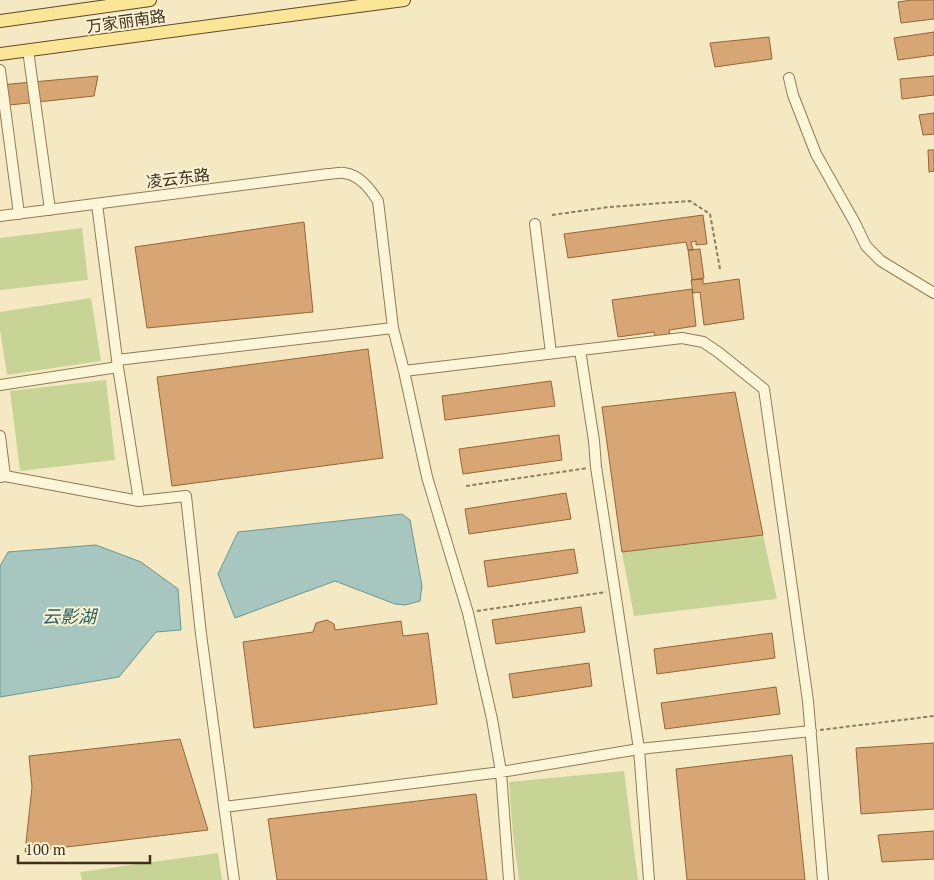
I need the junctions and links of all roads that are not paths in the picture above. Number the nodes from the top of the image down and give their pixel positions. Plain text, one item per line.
1 (150, 0) edge
2 (404, 0) edge
3 (0, 21) edge
4 (28, 50) junction
5 (0, 54) edge
6 (0, 70) edge
7 (789, 78) dead end
8 (97, 204) junction
9 (50, 210) junction
10 (19, 214) junction
11 (0, 216) edge
12 (535, 224) dead end
13 (934, 293) edge
14 (393, 328) junction
15 (580, 350) junction
16 (551, 353) junction
17 (118, 364) junction
18 (404, 371) junction
19 (0, 385) edge
20 (0, 436) edge
21 (3, 476) edge
22 (139, 501) junction
23 (811, 731) junction
24 (639, 749) junction
25 (501, 772) junction
26 (224, 807) junction
27 (234, 880) edge
28 (509, 880) edge
29 (649, 880) edge
30 (823, 880) edge

1 - 3 main road, 万家丽南路
2 - 4 main road, 万家丽南路
4 - 5 main road, 万家丽南路
4 - 9 street
6 - 10 street
7 - 13 street
8 - 9 street, 凌云东路
8 - 14 street, 凌云东路
8 - 17 street
9 - 10 street, 凌云东路
10 - 11 street, 凌云东路
12 - 16 street
14 - 17 street
14 - 18 street
15 - 16 street
15 - 23 street
15 - 24 street
16 - 18 street
17 - 19 street
17 - 22 street
18 - 25 street
20 - 21 street
21 - 22 street
22 - 26 street
23 - 24 street
23 - 30 street
24 - 25 street
24 - 29 street
25 - 26 street
25 - 28 street
26 - 27 street

